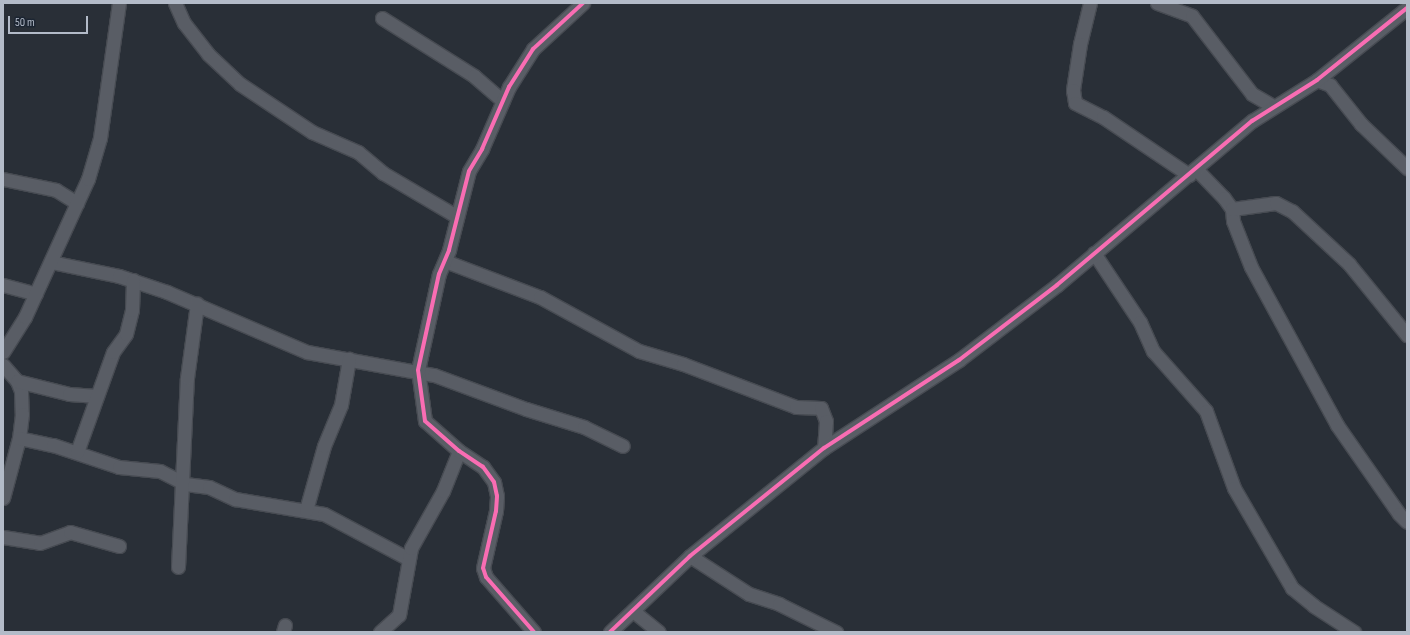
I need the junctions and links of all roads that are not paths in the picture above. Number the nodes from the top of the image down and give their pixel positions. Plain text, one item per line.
1 (119, 3) edge
2 (175, 3) edge
3 (583, 3) edge
4 (1090, 3) edge
5 (1157, 3) edge
6 (1407, 8) edge
7 (382, 18) dead end
8 (1318, 80) junction
9 (503, 101) junction
10 (1273, 106) junction
11 (1407, 168) edge
12 (1192, 172) junction
13 (3, 179) edge
14 (77, 203) junction
15 (1232, 209) junction
16 (456, 216) junction
17 (1094, 253) junction
18 (445, 261) junction
19 (51, 262) junction
20 (133, 280) junction
21 (3, 285) edge
22 (36, 294) junction
23 (197, 304) junction
24 (1407, 335) edge
25 (3, 352) edge
26 (349, 359) junction
27 (3, 366) edge
28 (418, 370) junction
29 (17, 381) junction
30 (97, 396) junction
31 (19, 438) junction
32 (623, 446) dead end
33 (824, 448) junction
34 (458, 451) junction
35 (77, 452) junction
36 (180, 481) junction
37 (3, 498) edge
38 (306, 510) junction
39 (1407, 522) edge
40 (3, 538) edge
41 (119, 546) dead end
42 (690, 556) junction
43 (409, 559) junction
44 (178, 566) dead end
45 (633, 611) junction
46 (380, 632) edge
47 (534, 632) edge
48 (610, 632) edge
49 (659, 632) edge
50 (836, 632) edge
51 (1354, 632) edge

1 - 14 street
2 - 16 street
3 - 9 street
4 - 12 street
5 - 10 street
6 - 8 street
7 - 9 street
8 - 10 street
8 - 11 street
9 - 16 street
10 - 12 street
12 - 15 street
12 - 17 street
13 - 14 street
14 - 19 street
15 - 24 street
15 - 39 street
16 - 18 street
17 - 33 street
17 - 51 street
18 - 28 street
18 - 33 street
19 - 20 street
19 - 22 street
20 - 23 street
20 - 30 street
21 - 22 street
22 - 25 street
23 - 26 street
23 - 36 street
26 - 28 street
26 - 38 street
27 - 29 street
28 - 32 street
28 - 34 street
29 - 30 street
29 - 31 street
30 - 35 street
31 - 35 street
31 - 37 street
33 - 42 street
34 - 43 street
34 - 47 street
35 - 36 street
36 - 38 street
36 - 44 street
38 - 43 street
40 - 41 street
42 - 45 street
42 - 50 street
43 - 46 street
45 - 48 street
45 - 49 street

